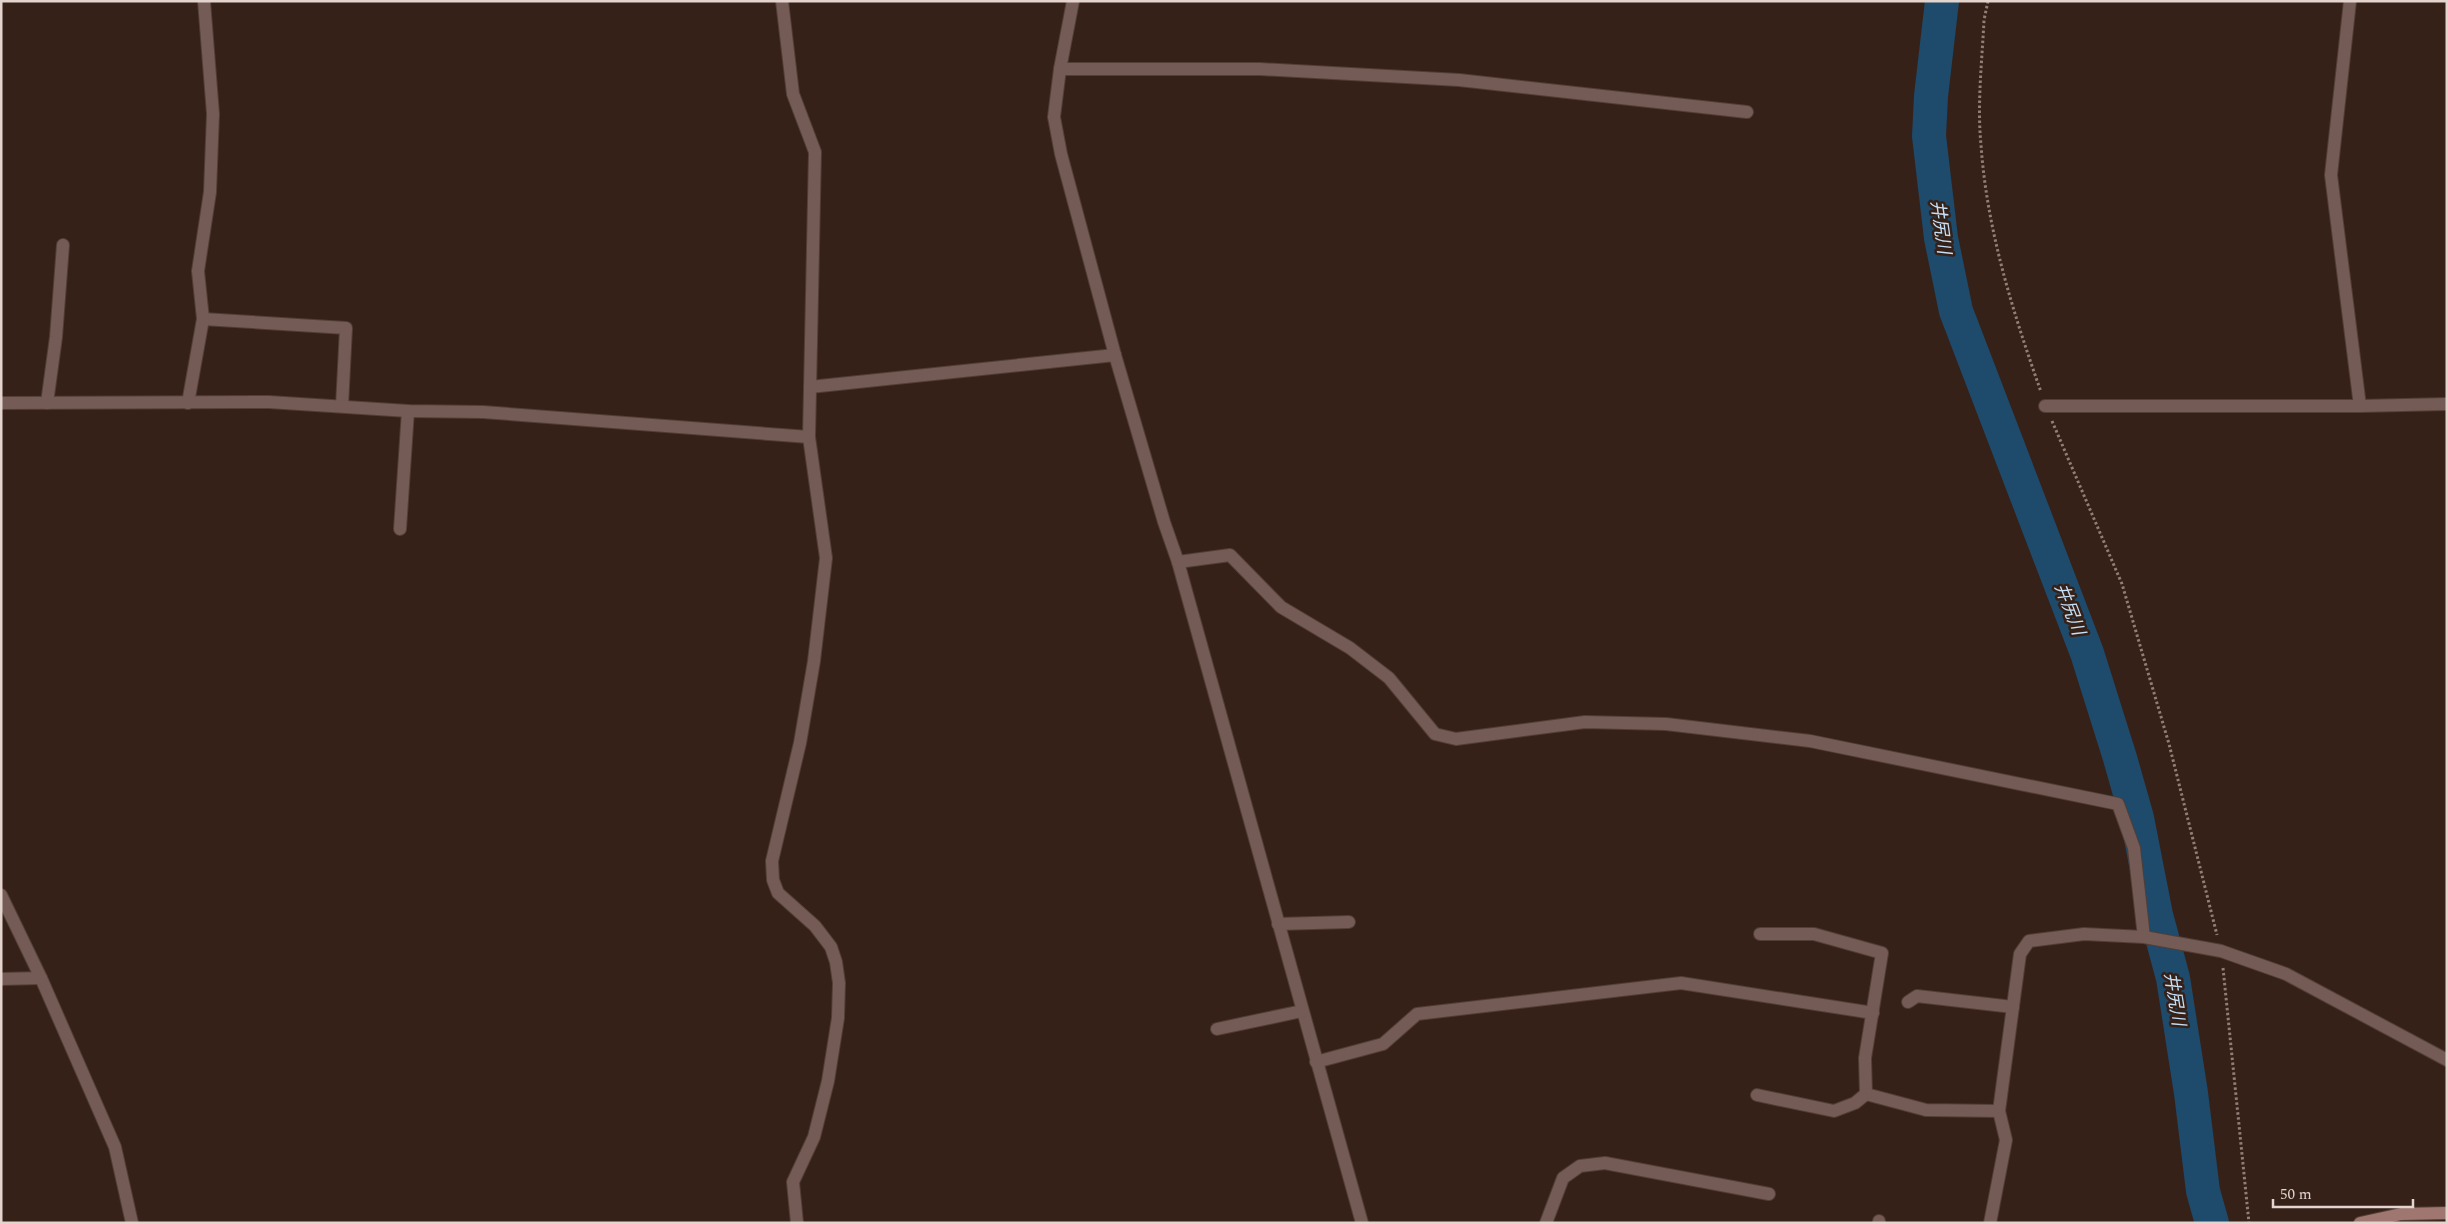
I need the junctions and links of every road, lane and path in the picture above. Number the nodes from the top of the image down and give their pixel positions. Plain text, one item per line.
1 (204, 1) edge
2 (782, 1) edge
3 (1073, 1) edge
4 (1988, 1) edge
5 (2350, 1) edge
6 (1060, 69) junction
7 (1747, 112) dead end
8 (62, 245) dead end
9 (203, 319) junction
10 (1115, 355) junction
11 (810, 387) junction
12 (1, 403) edge
13 (47, 403) junction
14 (188, 404) junction
15 (2447, 404) edge
16 (342, 406) junction
17 (2045, 406) junction
18 (2360, 406) junction
19 (408, 411) junction
20 (809, 437) junction
21 (400, 529) dead end
22 (1178, 562) junction
23 (1, 895) edge
24 (1348, 922) dead end
25 (1278, 924) junction
26 (1760, 934) dead end
27 (2146, 937) junction
28 (2221, 951) junction
29 (1, 978) edge
30 (41, 978) junction
31 (1908, 1002) dead end
32 (2013, 1007) junction
33 (1302, 1011) junction
34 (1873, 1013) junction
35 (1217, 1029) dead end
36 (2447, 1060) edge
37 (1316, 1062) junction
38 (1866, 1094) junction
39 (1757, 1095) dead end
40 (1999, 1111) junction
41 (1770, 1194) dead end
42 (2447, 1213) edge
43 (132, 1223) edge
44 (797, 1223) edge
45 (1362, 1223) edge
46 (1546, 1223) edge
47 (1990, 1223) edge
48 (2249, 1223) edge
49 (2360, 1223) edge

1 - 9 street
2 - 11 street
3 - 6 street
4 - 17 path
5 - 18 street
6 - 7 street
6 - 10 street
8 - 13 street
9 - 14 street
9 - 16 street
10 - 11 street
10 - 22 street
11 - 20 street
12 - 13 street
13 - 14 street
14 - 16 street
15 - 18 street
16 - 19 street
17 - 18 street
17 - 28 path
19 - 20 street
19 - 21 street
20 - 44 street
22 - 25 street
22 - 27 street
23 - 30 street
24 - 25 street
25 - 33 street
26 - 34 street
27 - 28 street
27 - 32 street
28 - 36 street
28 - 48 path
29 - 30 street
30 - 43 street
31 - 32 street
32 - 40 street
33 - 35 street
33 - 37 street
34 - 37 street
34 - 38 street
37 - 45 street
38 - 39 street
38 - 40 street
40 - 47 street
41 - 46 street
42 - 49 main road

